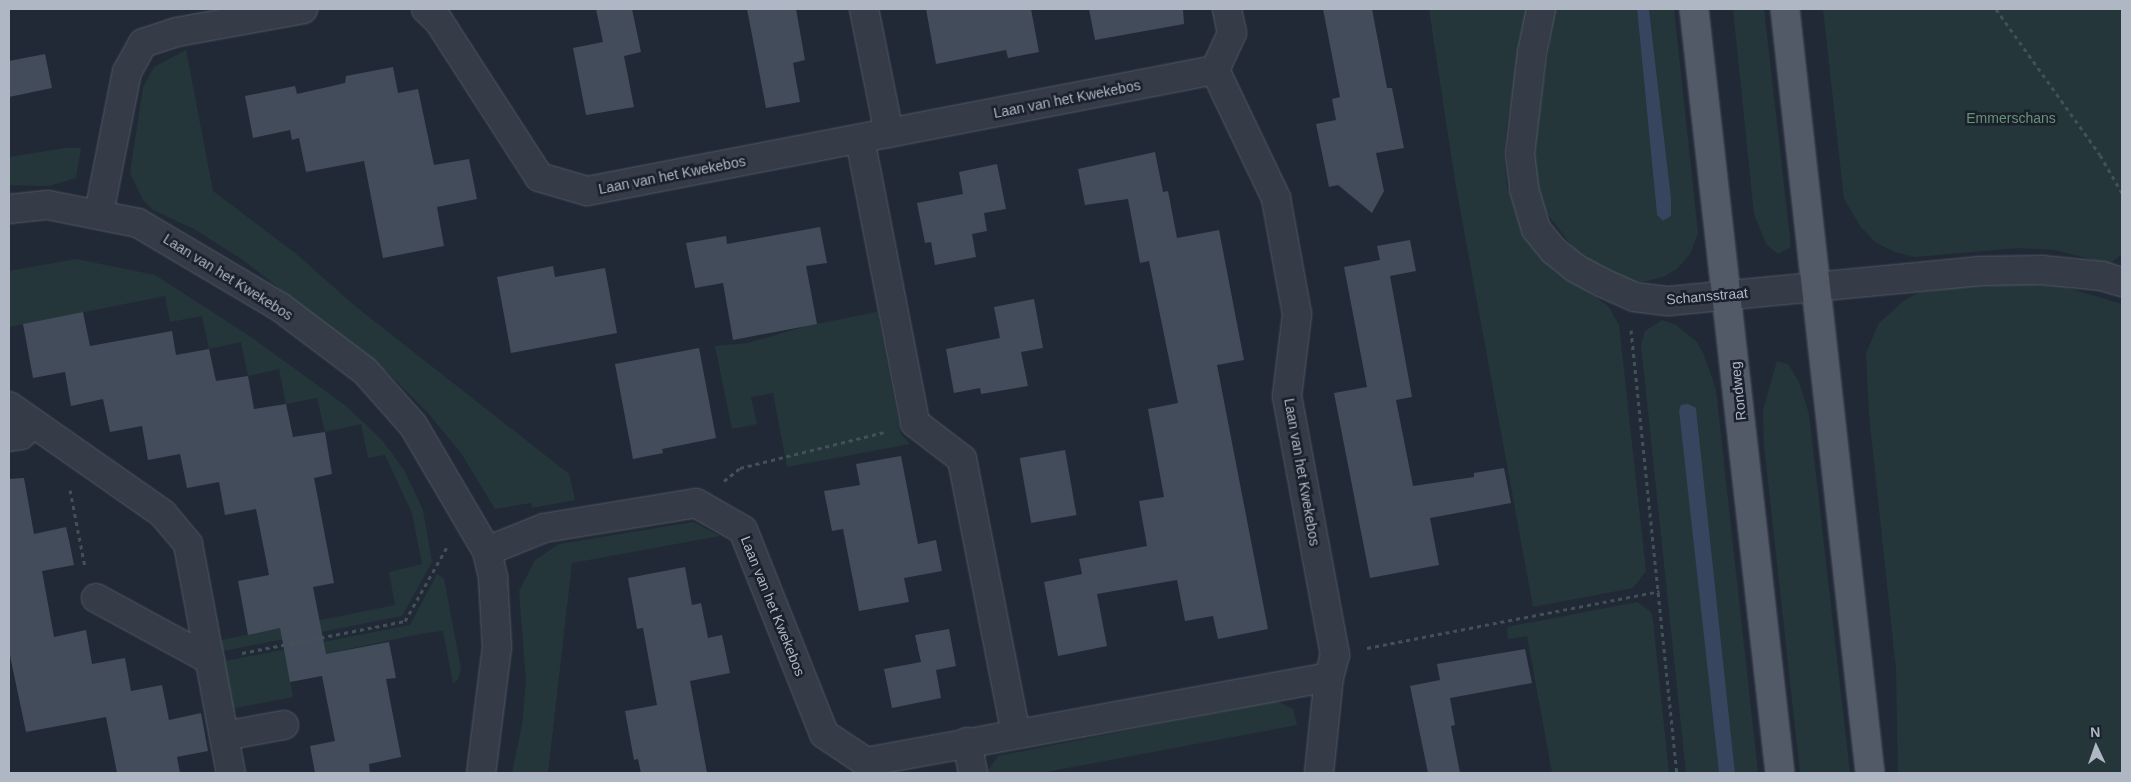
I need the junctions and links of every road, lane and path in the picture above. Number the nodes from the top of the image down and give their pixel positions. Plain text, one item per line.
1 (302, 9) edge
2 (426, 9) edge
3 (864, 9) edge
4 (1227, 9) edge
5 (1541, 9) edge
6 (1694, 9) edge
7 (1785, 9) edge
8 (1996, 9) edge
9 (1215, 70) junction
10 (889, 133) junction
11 (860, 139) junction
12 (2122, 193) edge
13 (9, 209) edge
14 (99, 213) junction
15 (2122, 282) edge
16 (1817, 286) junction
17 (1727, 294) junction
18 (1634, 297) junction
19 (9, 406) edge
20 (33, 424) junction
21 (915, 424) junction
22 (9, 437) edge
23 (60, 442) junction
24 (696, 503) junction
25 (472, 524) junction
26 (487, 551) junction
27 (1659, 591) junction
28 (96, 598) joint
29 (210, 660) junction
30 (1332, 666) junction
31 (284, 725) dead end
32 (1016, 733) junction
33 (224, 736) junction
34 (967, 742) junction
35 (231, 773) edge
36 (481, 773) edge
37 (973, 773) edge
38 (1320, 773) edge
39 (1677, 773) edge
40 (1780, 773) edge
41 (1870, 773) edge

1 - 14 street
2 - 11 street, Laan van het Kwekebos
3 - 10 street
4 - 9 street
5 - 18 street, Schansstraat
6 - 17 main road, Rondweg
7 - 16 main road
8 - 12 path
9 - 10 street, Laan van het Kwekebos
9 - 30 street, Laan van het Kwekebos
10 - 11 street, Laan van het Kwekebos
11 - 21 street
13 - 14 street, Laan van het Kwekebos
14 - 25 street, Laan van het Kwekebos
15 - 16 street, Schansstraat
16 - 17 street, Schansstraat
16 - 41 main road
17 - 18 street, Schansstraat
17 - 40 main road, Rondweg
18 - 27 path
19 - 20 street
20 - 22 street
20 - 23 street
21 - 24 path
21 - 32 street
23 - 28 path
23 - 29 street
24 - 26 street
24 - 34 street, Laan van het Kwekebos
25 - 26 street, Laan van het Kwekebos
25 - 29 path
26 - 36 street, Laan van het Kwekebos
27 - 30 path
27 - 39 path
28 - 29 street
29 - 33 street
30 - 32 street, Laan van het Kwekebos
30 - 38 street, Laan van het Kwekebos
31 - 33 street
32 - 34 street, Laan van het Kwekebos
33 - 35 street
34 - 37 street

